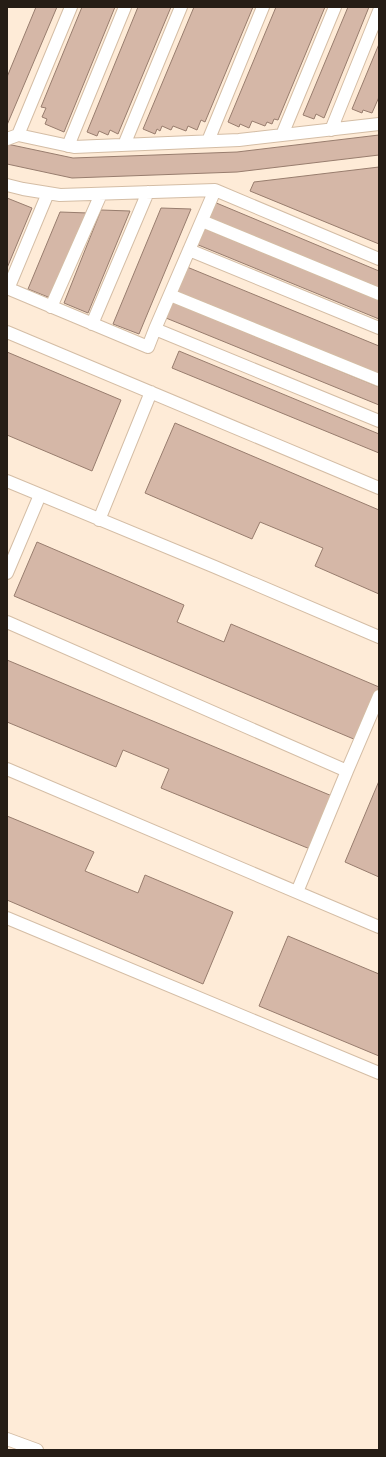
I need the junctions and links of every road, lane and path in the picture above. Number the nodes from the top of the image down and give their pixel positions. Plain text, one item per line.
1 (71, 7) edge
2 (125, 7) edge
3 (181, 7) edge
4 (263, 7) edge
5 (335, 7) edge
6 (379, 11) edge
7 (379, 123) edge
8 (331, 130) junction
9 (282, 135) junction
10 (13, 137) edge
11 (208, 142) junction
12 (124, 145) junction
13 (68, 146) junction
14 (7, 185) edge
15 (215, 190) junction
16 (148, 192) junction
17 (48, 193) junction
18 (101, 194) junction
19 (202, 221) junction
20 (189, 250) junction
21 (379, 259) edge
22 (8, 289) edge
23 (379, 294) edge
24 (170, 295) junction
25 (51, 307) junction
26 (92, 324) junction
27 (379, 328) edge
28 (155, 329) junction
29 (7, 332) edge
30 (379, 380) edge
31 (151, 392) junction
32 (379, 421) edge
33 (7, 481) edge
34 (379, 488) edge
35 (40, 495) junction
36 (99, 520) junction
37 (7, 573) edge
38 (7, 622) edge
39 (379, 637) edge
40 (379, 696) edge
41 (7, 769) edge
42 (347, 771) junction
43 (297, 892) junction
44 (7, 918) edge
45 (379, 927) edge
46 (379, 1073) edge
47 (7, 1439) edge
48 (37, 1450) edge

1 - 10 lane
2 - 13 lane
3 - 12 lane
4 - 11 lane
5 - 9 lane
6 - 8 lane
7 - 8 lane
8 - 9 lane
9 - 11 lane
10 - 13 lane
11 - 12 lane
12 - 13 lane
14 - 17 lane
15 - 16 lane
15 - 19 lane
15 - 21 lane
16 - 18 lane
16 - 26 lane
17 - 18 lane
17 - 22 lane
18 - 25 lane
19 - 20 lane
19 - 23 lane
20 - 24 lane
20 - 27 lane
22 - 25 lane
24 - 28 lane
24 - 30 lane
25 - 26 lane
26 - 28 lane
28 - 32 lane
29 - 31 lane
31 - 34 lane
31 - 36 lane
33 - 35 lane
35 - 36 lane
35 - 37 lane
36 - 39 lane
38 - 42 lane
40 - 42 lane
41 - 43 lane
42 - 43 lane
43 - 45 lane
44 - 46 lane
47 - 48 lane

